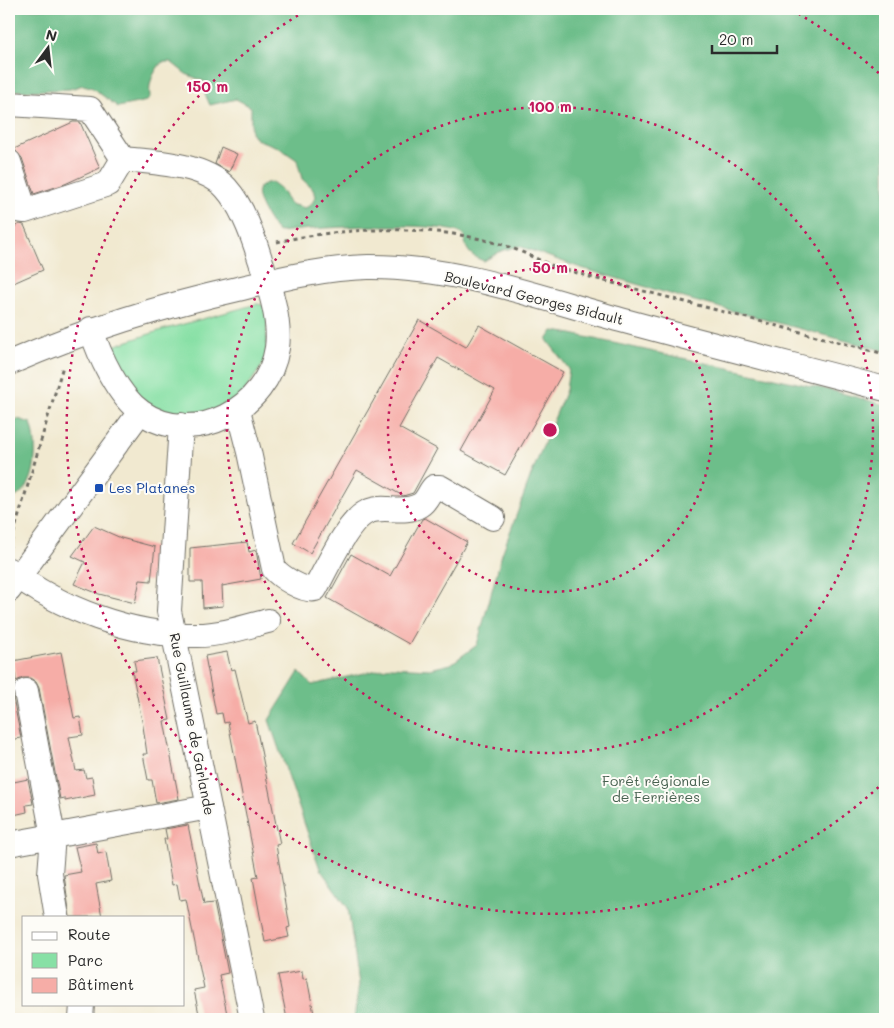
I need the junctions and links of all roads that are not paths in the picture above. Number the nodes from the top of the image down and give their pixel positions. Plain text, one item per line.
1 (9, 104) edge
2 (122, 159) junction
3 (9, 162) edge
4 (17, 210) edge
5 (268, 282) junction
6 (91, 329) junction
7 (9, 363) edge
8 (885, 389) edge
9 (238, 410) junction
10 (140, 412) junction
11 (181, 425) junction
12 (493, 518) dead end
13 (12, 579) edge
14 (268, 621) dead end
15 (174, 634) junction
16 (26, 691) dead end
17 (209, 807) junction
18 (53, 836) junction
19 (9, 844) edge
20 (57, 916) edge
21 (82, 1006) edge
22 (81, 1019) edge
23 (252, 1019) edge

1 - 2 street
2 - 4 street
2 - 5 street
3 - 4 street
5 - 6 street, Boulevard Georges Bidault
5 - 8 street, Boulevard Georges Bidault
5 - 9 street
6 - 7 street, Boulevard Georges Bidault
6 - 10 street
9 - 11 street
9 - 12 street
10 - 11 street
10 - 13 street
11 - 15 street, Rue Guillaume de Garlande
13 - 15 street
14 - 15 street
15 - 17 street, Rue Guillaume de Garlande
16 - 18 street
17 - 18 street
17 - 23 street, Rue Guillaume de Garlande
18 - 19 street
18 - 20 street
21 - 22 street

